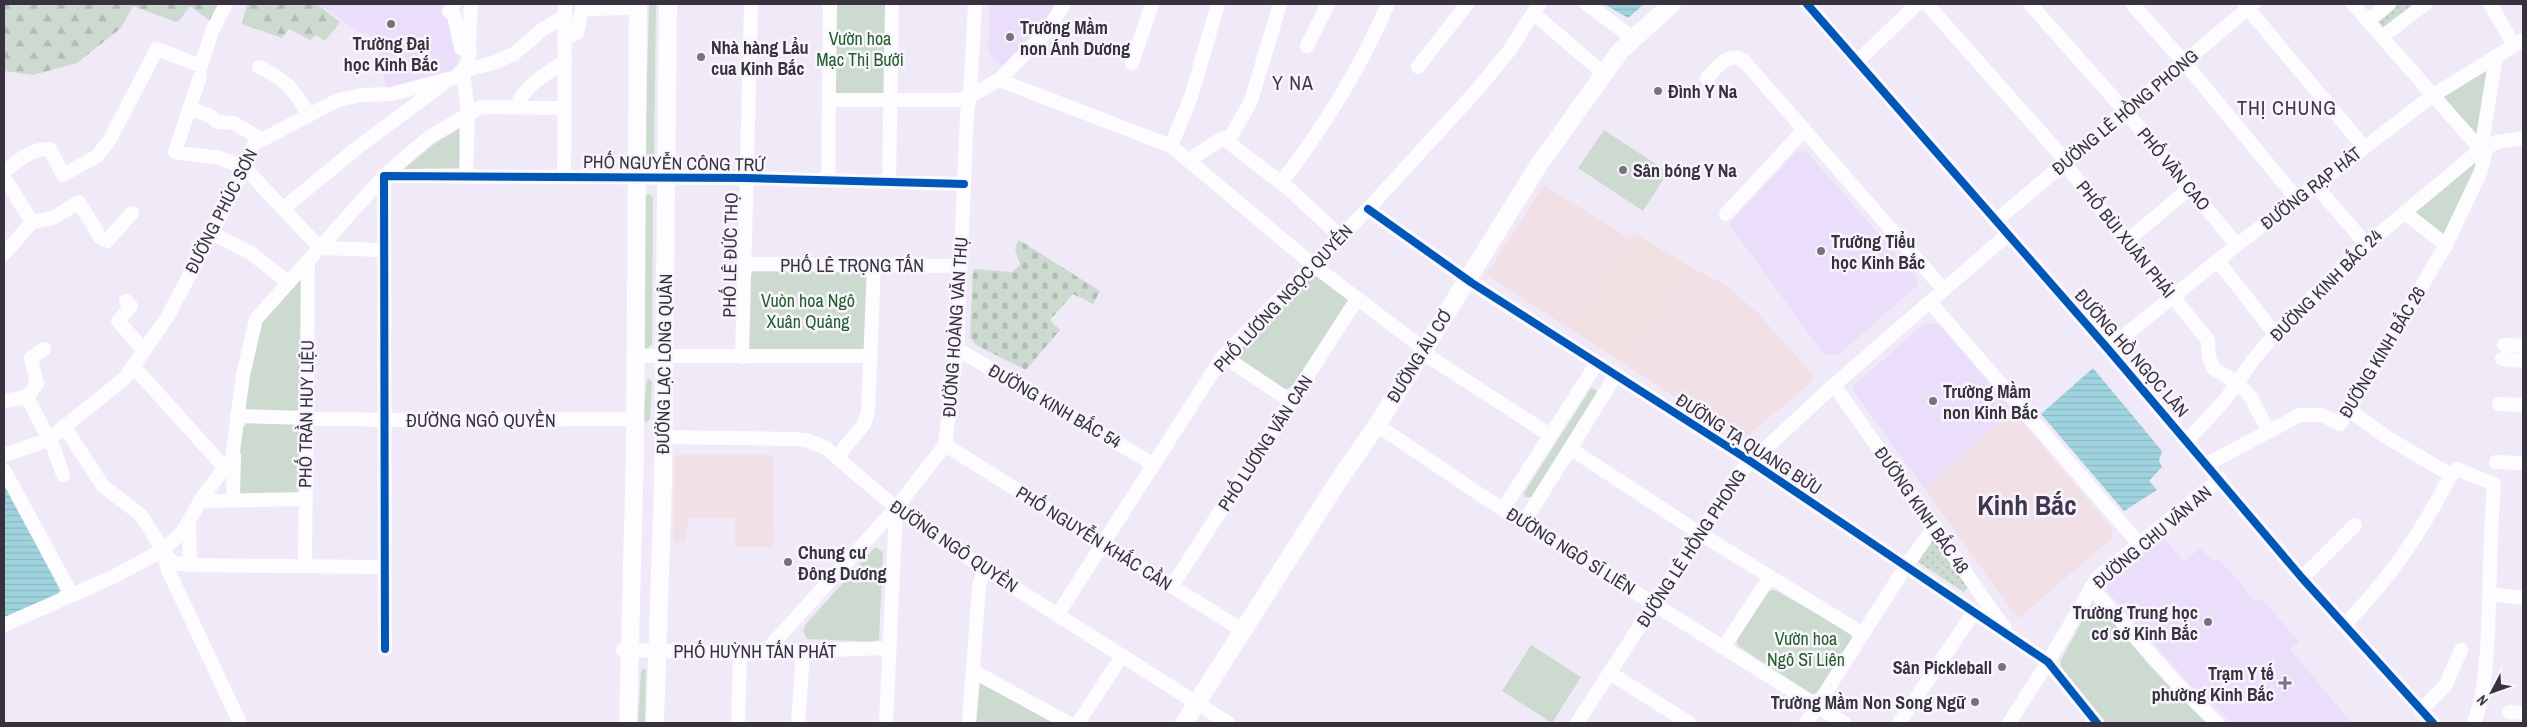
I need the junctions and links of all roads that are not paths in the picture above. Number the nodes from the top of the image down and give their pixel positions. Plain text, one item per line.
1 (226, 4) edge
2 (454, 4) edge
3 (471, 4) edge
4 (668, 4) edge
5 (751, 4) edge
6 (830, 4) edge
7 (892, 4) edge
8 (975, 4) edge
9 (1064, 4) edge
10 (1152, 4) edge
11 (1218, 4) edge
12 (1280, 4) edge
13 (1328, 4) edge
14 (1388, 4) edge
15 (1467, 4) edge
16 (1587, 4) edge
17 (1672, 4) edge
18 (1807, 4) edge
19 (1917, 4) edge
20 (1927, 4) edge
21 (2030, 4) edge
22 (2132, 4) edge
23 (2353, 4) edge
24 (2389, 4) edge
25 (2425, 4) edge
26 (2490, 4) edge
27 (2248, 5) edge
28 (638, 6) edge
29 (581, 7) edge
30 (1536, 8) edge
31 (565, 10) edge
32 (2368, 21) junction
33 (2382, 37) junction
34 (1633, 38) junction
35 (564, 39) junction
36 (2519, 42) edge
37 (1308, 46) dead end
38 (470, 51) junction
39 (2496, 56) junction
40 (564, 61) junction
41 (1858, 61) junction
42 (2184, 62) junction
43 (1132, 63) dead end
44 (259, 67) dead end
45 (1418, 67) dead end
46 (464, 70) junction
47 (1603, 73) junction
48 (200, 77) dead end
49 (1708, 78) dead end
50 (448, 80) junction
51 (999, 80) junction
52 (970, 96) junction
53 (2432, 96) junction
54 (829, 100) junction
55 (890, 100) junction
56 (516, 106) junction
57 (564, 108) junction
58 (189, 109) junction
59 (2126, 112) junction
60 (468, 113) junction
61 (308, 114) junction
62 (1804, 130) junction
63 (2523, 138) edge
64 (262, 140) junction
65 (1228, 142) junction
66 (1171, 146) junction
67 (2364, 147) junction
68 (2484, 148) junction
69 (1189, 160) junction
70 (2065, 162) junction
71 (244, 167) junction
72 (4, 172) edge
73 (384, 176) junction
74 (4, 177) edge
75 (466, 177) junction
76 (564, 177) junction
77 (637, 177) junction
78 (666, 178) junction
79 (746, 178) junction
80 (828, 180) junction
81 (889, 181) junction
82 (1281, 183) junction
83 (964, 184) junction
84 (2315, 185) junction
85 (2190, 188) junction
86 (2297, 199) junction
87 (284, 208) junction
88 (1368, 209) junction
89 (2404, 212) junction
90 (132, 213) dead end
91 (1726, 214) dead end
92 (1997, 220) junction
93 (32, 222) junction
94 (212, 233) junction
95 (2008, 234) junction
96 (1340, 236) junction
97 (2128, 240) junction
98 (2238, 244) junction
99 (2366, 244) junction
100 (2446, 245) junction
101 (320, 248) junction
102 (382, 250) junction
103 (4, 253) edge
104 (2218, 261) junction
105 (308, 262) junction
106 (745, 264) junction
107 (874, 265) junction
108 (1313, 265) junction
109 (960, 266) junction
110 (1466, 279) junction
111 (288, 282) junction
112 (1944, 290) junction
113 (2172, 296) junction
114 (1358, 299) junction
115 (126, 301) dead end
116 (1930, 302) junction
117 (2275, 334) junction
118 (2504, 344) dead end
119 (2523, 346) edge
120 (44, 349) dead end
121 (957, 349) junction
122 (1424, 349) junction
123 (2108, 349) junction
124 (144, 350) junction
125 (635, 356) junction
126 (664, 356) junction
127 (871, 356) junction
128 (1223, 356) junction
129 (742, 357) junction
130 (2502, 359) dead end
131 (2523, 361) edge
132 (1597, 363) junction
133 (133, 366) junction
134 (1616, 375) junction
135 (2238, 383) junction
136 (1834, 385) junction
137 (27, 397) junction
138 (4, 401) edge
139 (1292, 402) junction
140 (2499, 404) dead end
141 (2523, 406) edge
142 (2349, 410) junction
143 (237, 416) junction
144 (305, 419) junction
145 (635, 419) junction
146 (384, 420) junction
147 (1377, 425) junction
148 (64, 426) junction
149 (2269, 432) junction
150 (1550, 435) junction
151 (663, 437) junction
152 (48, 440) junction
153 (2187, 441) junction
154 (945, 446) junction
155 (1571, 449) junction
156 (4, 455) edge
157 (234, 455) junction
158 (837, 457) junction
159 (1750, 461) junction
160 (2496, 462) dead end
161 (2523, 463) edge
162 (1153, 464) junction
163 (2207, 464) junction
164 (225, 468) junction
165 (4, 470) edge
166 (63, 475) dead end
167 (2451, 475) junction
168 (2220, 479) junction
169 (232, 499) junction
170 (305, 499) junction
171 (199, 501) junction
172 (896, 508) junction
173 (1503, 509) junction
174 (1524, 522) junction
175 (189, 523) junction
176 (2354, 525) dead end
177 (1935, 526) junction
178 (1699, 534) junction
179 (1104, 544) junction
180 (2140, 545) junction
181 (163, 552) junction
182 (190, 565) junction
183 (305, 566) junction
184 (1906, 566) junction
185 (385, 567) junction
186 (985, 569) junction
187 (1769, 578) junction
188 (2302, 578) junction
189 (1172, 586) junction
190 (2091, 587) junction
191 (2490, 594) junction
192 (72, 595) junction
193 (2523, 598) edge
194 (1654, 603) junction
195 (1974, 612) junction
196 (1058, 614) junction
197 (4, 625) edge
198 (2344, 625) junction
199 (1242, 630) junction
200 (1863, 634) junction
201 (2009, 636) junction
202 (1724, 647) junction
203 (888, 648) junction
204 (385, 649) dead end
205 (2461, 650) dead end
206 (626, 651) junction
207 (658, 651) junction
208 (802, 652) junction
209 (740, 653) junction
210 (764, 653) junction
211 (1122, 656) junction
212 (2048, 662) junction
213 (973, 671) junction
214 (1610, 673) junction
215 (1196, 703) junction
216 (1817, 706) junction
217 (2421, 710) junction
218 (2508, 712) dead end
219 (2523, 713) edge
220 (1682, 721) edge
221 (240, 723) edge
222 (628, 723) edge
223 (655, 723) edge
224 (738, 723) edge
225 (798, 723) edge
226 (886, 723) edge
227 (969, 723) edge
228 (1068, 723) edge
229 (1078, 723) edge
230 (1184, 723) edge
231 (1228, 723) edge
232 (1577, 723) edge
233 (1806, 723) edge
234 (1844, 723) edge
235 (1899, 723) edge
236 (2009, 723) edge
237 (2097, 723) edge
238 (2217, 723) edge
239 (2433, 723) edge
240 (2474, 723) edge

1 - 72 street
2 - 38 street
3 - 38 street
4 - 78 main road, ĐƯỜNG LẠC LONG QUÂN
5 - 79 street, PHỐ LÊ ĐỨC THỌ
6 - 54 street
7 - 55 street
8 - 52 street, ĐƯỜNG HOÀNG VĂN THỤ
9 - 51 street
10 - 43 street
11 - 66 street
12 - 65 street
13 - 37 street
14 - 82 street
15 - 45 street
16 - 34 street
17 - 34 main road, ĐƯỜNG ÂU CƠ
18 - 41 street, ĐƯỜNG HỒ NGỌC LÂN
19 - 41 street
20 - 70 street, PHỐ BÙI XUÂN PHÁI
21 - 59 street, PHỐ VĂN CAO
22 - 42 street
23 - 32 street
24 - 32 street
25 - 33 street
26 - 36 street
27 - 42 street, ĐƯỜNG LÊ HỒNG PHONG
27 - 67 street
28 - 29 street
28 - 77 main road, ĐƯỜNG LẠC LONG QUÂN
29 - 35 street
30 - 47 street
30 - 88 street, PHỐ LƯƠNG NGỌC QUYẾN
31 - 35 street
31 - 46 street, ĐƯỜNG PHÚC SƠN
32 - 33 street
33 - 53 street
34 - 47 main road, ĐƯỜNG ÂU CƠ
35 - 40 street
36 - 39 street, ĐƯỜNG RẠP HÁT
38 - 46 street
39 - 53 street, ĐƯỜNG RẠP HÁT
39 - 68 street, ĐƯỜNG KINH BẮC 26
40 - 56 street
40 - 57 street
41 - 92 street, ĐƯỜNG HỒ NGỌC LÂN
42 - 59 street, ĐƯỜNG LÊ HỒNG PHONG
42 - 86 street
44 - 61 street
46 - 50 street, ĐƯỜNG PHÚC SƠN
46 - 60 street
47 - 110 main road, ĐƯỜNG ÂU CƠ
48 - 58 street
49 - 62 street
50 - 61 street, ĐƯỜNG PHÚC SƠN
50 - 87 street
51 - 52 street
51 - 66 street
52 - 55 street
52 - 83 street, ĐƯỜNG HOÀNG VĂN THỤ
53 - 67 street, ĐƯỜNG RẠP HÁT
53 - 68 street
54 - 55 street
54 - 80 street
55 - 81 street
56 - 57 street
56 - 60 street
57 - 76 street
58 - 64 street
58 - 71 street
59 - 70 street, ĐƯỜNG LÊ HỒNG PHONG
59 - 85 street, PHỐ VĂN CAO
60 - 73 street
60 - 75 street
61 - 64 street, ĐƯỜNG PHÚC SƠN
62 - 91 street
62 - 112 street
63 - 68 street
64 - 71 street, ĐƯỜNG PHÚC SƠN
65 - 69 street
65 - 82 street
66 - 69 street
67 - 84 street, ĐƯỜNG RẠP HÁT
68 - 89 street, ĐƯỜNG KINH BẮC 24
68 - 100 street, ĐƯỜNG KINH BẮC 26
69 - 108 street
70 - 92 street, ĐƯỜNG LÊ HỒNG PHONG
70 - 97 street, PHỐ BÙI XUÂN PHÁI
71 - 87 street
71 - 94 street, ĐƯỜNG PHÚC SƠN
73 - 75 street, PHỐ NGUYỄN CÔNG TRỨ
73 - 101 street
73 - 102 street
74 - 93 street
75 - 76 street, PHỐ NGUYỄN CÔNG TRỨ
76 - 77 street, PHỐ NGUYỄN CÔNG TRỨ
77 - 78 street, PHỐ NGUYỄN CÔNG TRỨ
77 - 125 main road, ĐƯỜNG LẠC LONG QUÂN
78 - 79 street, PHỐ NGUYỄN CÔNG TRỨ
78 - 126 main road, ĐƯỜNG LẠC LONG QUÂN
79 - 80 street, PHỐ NGUYỄN CÔNG TRỨ
79 - 106 street, PHỐ LÊ ĐỨC THỌ
80 - 81 street, PHỐ NGUYỄN CÔNG TRỨ
81 - 83 street, PHỐ NGUYỄN CÔNG TRỨ
82 - 96 street
83 - 109 street, ĐƯỜNG HOÀNG VĂN THỤ
84 - 86 street, ĐƯỜNG RẠP HÁT
84 - 99 street
85 - 97 street
85 - 98 street, PHỐ VĂN CAO
86 - 98 street, ĐƯỜNG RẠP HÁT
87 - 101 street
88 - 96 street, PHỐ LƯƠNG NGỌC QUYẾN
88 - 110 street, ĐƯỜNG TẠ QUANG BỬU
89 - 99 street, ĐƯỜNG KINH BẮC 24
89 - 100 street
90 - 93 street
92 - 95 street, ĐƯỜNG HỒ NGỌC LÂN
93 - 103 street
94 - 111 street
94 - 124 street, ĐƯỜNG PHÚC SƠN
95 - 112 street, ĐƯỜNG LÊ HỒNG PHONG
95 - 123 street, ĐƯỜNG HỒ NGỌC LÂN
96 - 108 street, PHỐ LƯƠNG NGỌC QUYẾN
97 - 113 street, PHỐ BÙI XUÂN PHÁI
98 - 104 street, ĐƯỜNG RẠP HÁT
99 - 117 street, ĐƯỜNG KINH BẮC 24
100 - 142 street, ĐƯỜNG KINH BẮC 26
101 - 102 street
101 - 105 street
102 - 146 street
104 - 113 street, ĐƯỜNG RẠP HÁT
104 - 117 street
105 - 111 street
105 - 144 street, PHỐ TRẦN HUY LIỆU
106 - 107 street, PHỐ LÊ TRỌNG TẤN
106 - 129 street, PHỐ LÊ ĐỨC THỌ
107 - 109 street, PHỐ LÊ TRỌNG TẤN
107 - 127 street
108 - 114 street
108 - 128 street, PHỐ LƯƠNG NGỌC QUYẾN
109 - 121 street, ĐƯỜNG HOÀNG VĂN THỤ
110 - 122 main road, ĐƯỜNG ÂU CƠ
110 - 132 street, ĐƯỜNG TẠ QUANG BỬU
111 - 143 street
112 - 116 street, ĐƯỜNG LÊ HỒNG PHONG
113 - 123 street, ĐƯỜNG RẠP HÁT
113 - 135 street, PHỐ BÙI XUÂN PHÁI
114 - 122 street
114 - 139 street, PHỐ LƯƠNG VĂN CAN
115 - 124 street
116 - 136 street, ĐƯỜNG LÊ HỒNG PHONG
116 - 180 street
117 - 135 street, ĐƯỜNG KINH BẮC 24
118 - 119 street
120 - 137 street
121 - 154 street, ĐƯỜNG HOÀNG VĂN THỤ
121 - 162 street, ĐƯỜNG KINH BẮC 54
122 - 147 main road, ĐƯỜNG ÂU CƠ
122 - 150 street
123 - 153 street, ĐƯỜNG HỒ NGỌC LÂN
124 - 133 street, ĐƯỜNG PHÚC SƠN
125 - 126 street
125 - 145 main road, ĐƯỜNG LẠC LONG QUÂN
126 - 129 street
126 - 151 main road, ĐƯỜNG LẠC LONG QUÂN
127 - 129 street
127 - 158 street
128 - 139 street
128 - 162 street, PHỐ LƯƠNG NGỌC QUYẾN
130 - 131 street
132 - 134 street, ĐƯỜNG TẠ QUANG BỬU
132 - 150 street
133 - 148 street, ĐƯỜNG PHÚC SƠN
133 - 164 street
134 - 155 street
134 - 159 street, ĐƯỜNG TẠ QUANG BỬU
135 - 149 street
135 - 153 street, ĐƯỜNG KINH BẮC 24
136 - 159 street, ĐƯỜNG LÊ HỒNG PHONG
136 - 177 street, ĐƯỜNG KINH BẮC 48
137 - 138 street
137 - 152 street
139 - 189 street, PHỐ LƯƠNG VĂN CAN
140 - 141 street
142 - 149 street, ĐƯỜNG KINH BẮC 26
142 - 167 street
143 - 144 street, ĐƯỜNG NGÔ QUYỀN
143 - 157 street
144 - 146 street, ĐƯỜNG NGÔ QUYỀN
144 - 170 street, PHỐ TRẦN HUY LIỆU
145 - 146 street, ĐƯỜNG NGÔ QUYỀN
145 - 206 main road, ĐƯỜNG LẠC LONG QUÂN
146 - 185 street
147 - 173 street, ĐƯỜNG NGÔ SĨ LIÊN
147 - 199 main road, ĐƯỜNG ÂU CƠ
148 - 152 street, ĐƯỜNG PHÚC SƠN
148 - 181 street
149 - 163 street, ĐƯỜNG KINH BẮC 26
150 - 173 street
151 - 158 street, ĐƯỜNG NGÔ QUYỀN
151 - 207 main road, ĐƯỜNG LẠC LONG QUÂN
152 - 156 street, ĐƯỜNG PHÚC SƠN
152 - 166 street
153 - 163 street, ĐƯỜNG HỒ NGỌC LÂN
154 - 172 street
154 - 179 street, PHỐ NGUYỄN KHẮC CẦN
155 - 174 street
155 - 178 street
157 - 164 street
157 - 169 street
158 - 172 street, ĐƯỜNG NGÔ QUYỀN
159 - 178 street, ĐƯỜNG LÊ HỒNG PHONG
159 - 184 street, ĐƯỜNG TẠ QUANG BỬU
160 - 161 street
162 - 179 street, PHỐ LƯƠNG NGỌC QUYẾN
163 - 168 street, ĐƯỜNG HỒ NGỌC LÂN
164 - 171 street
165 - 192 street
167 - 191 street
167 - 198 street
168 - 180 street, ĐƯỜNG CHU VĂN AN
168 - 188 street, ĐƯỜNG HỒ NGỌC LÂN
169 - 170 street
169 - 171 street
170 - 183 street, PHỐ TRẦN HUY LIỆU
171 - 175 street
172 - 186 street, ĐƯỜNG NGÔ QUYỀN
172 - 203 street
172 - 210 street
173 - 174 street, ĐƯỜNG NGÔ SĨ LIÊN
174 - 194 street, ĐƯỜNG NGÔ SĨ LIÊN
175 - 181 street
175 - 182 street
176 - 188 street
177 - 184 street
177 - 201 street, ĐƯỜNG KINH BẮC 48
178 - 187 street
178 - 194 street, ĐƯỜNG LÊ HỒNG PHONG
179 - 189 street, PHỐ NGUYỄN KHẮC CẦN
179 - 196 street, PHỐ LƯƠNG NGỌC QUYẾN
180 - 190 street, ĐƯỜNG CHU VĂN AN
181 - 182 street
181 - 192 street
181 - 221 street
182 - 183 street
183 - 185 street
184 - 195 street, ĐƯỜNG TẠ QUANG BỬU
184 - 200 street
185 - 204 street
186 - 196 street, ĐƯỜNG NGÔ QUYỀN
186 - 213 street
187 - 200 street
187 - 202 street
188 - 198 street, ĐƯỜNG HỒ NGỌC LÂN
189 - 199 street, PHỐ NGUYỄN KHẮC CẦN
190 - 212 street, ĐƯỜNG CHU VĂN AN
190 - 238 street
191 - 193 street
191 - 240 street
192 - 197 street
194 - 202 street, ĐƯỜNG NGÔ SĨ LIÊN
194 - 214 street, ĐƯỜNG LÊ HỒNG PHONG
195 - 201 street, ĐƯỜNG TẠ QUANG BỬU
195 - 235 street
196 - 211 street, ĐƯỜNG NGÔ QUYỀN
198 - 217 street, ĐƯỜNG HỒ NGỌC LÂN
199 - 215 main road, ĐƯỜNG ÂU CƠ
200 - 216 street
201 - 212 street, ĐƯỜNG TẠ QUANG BỬU
202 - 216 street, ĐƯỜNG NGÔ SĨ LIÊN
203 - 208 street, PHỐ HUỲNH TẤN PHÁT
203 - 226 street
205 - 217 street
206 - 207 street, PHỐ HUỲNH TẤN PHÁT
206 - 222 main road, ĐƯỜNG LẠC LONG QUÂN
207 - 209 street, PHỐ HUỲNH TẤN PHÁT
207 - 223 main road, ĐƯỜNG LẠC LONG QUÂN
208 - 210 street, PHỐ HUỲNH TẤN PHÁT
208 - 225 street
209 - 210 street, PHỐ HUỲNH TẤN PHÁT
209 - 224 street
211 - 215 street, ĐƯỜNG NGÔ QUYỀN
211 - 229 street
212 - 236 street, ĐƯỜNG CHU VĂN AN
212 - 237 street, ĐƯỜNG TẠ QUANG BỬU
213 - 227 street
213 - 228 street
214 - 220 street
214 - 232 street, ĐƯỜNG LÊ HỒNG PHONG
215 - 230 main road, ĐƯỜNG ÂU CƠ
215 - 231 street, ĐƯỜNG NGÔ QUYỀN
216 - 233 street
216 - 234 street, ĐƯỜNG NGÔ SĨ LIÊN
217 - 239 street, ĐƯỜNG HỒ NGỌC LÂN
218 - 219 street

